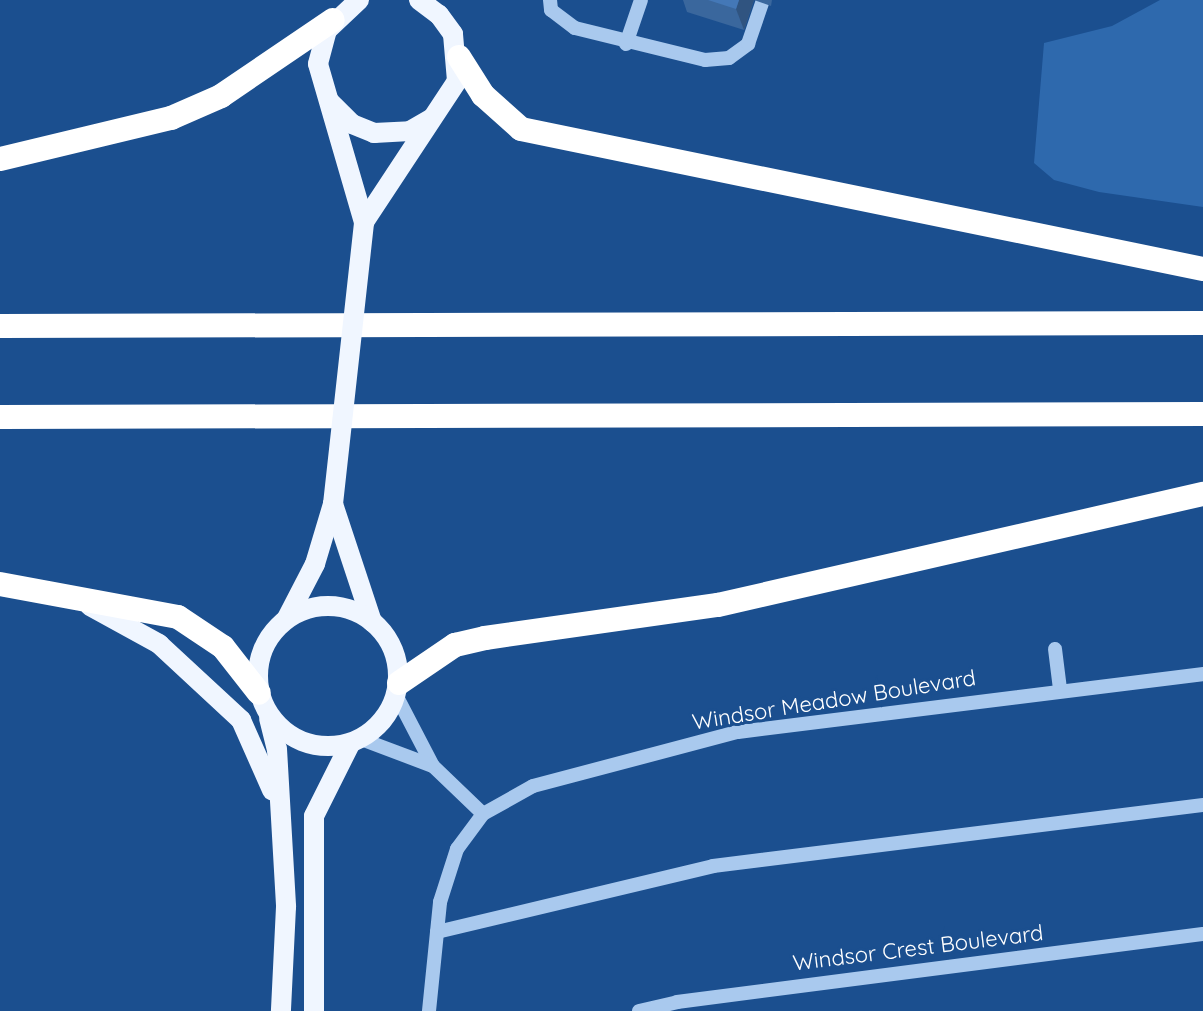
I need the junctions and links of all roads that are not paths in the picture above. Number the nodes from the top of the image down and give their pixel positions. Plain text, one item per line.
1 (419, 0) edge
2 (448, 0) edge
3 (550, 0) edge
4 (641, 0) edge
5 (762, 3) dead end
6 (350, 6) edge
7 (626, 44) junction
8 (456, 46) junction
9 (322, 88) junction
10 (440, 112) junction
11 (0, 159) edge
12 (364, 222) junction
13 (1203, 269) edge
14 (1203, 323) edge
15 (0, 326) edge
16 (1203, 414) edge
17 (0, 417) edge
18 (1203, 494) edge
19 (333, 504) junction
20 (0, 584) edge
21 (86, 604) junction
22 (286, 620) junction
23 (372, 622) junction
24 (1055, 649) dead end
25 (1203, 674) edge
26 (398, 689) junction
27 (1060, 689) junction
28 (264, 703) junction
29 (355, 741) junction
30 (433, 766) junction
31 (1203, 805) edge
32 (279, 808) junction
33 (483, 814) junction
34 (437, 932) junction
35 (1203, 934) edge
36 (281, 1011) edge
37 (314, 1011) edge
38 (429, 1011) edge
39 (639, 1011) edge

1 - 8 main road
2 - 8 main road
3 - 7 street
4 - 7 street
5 - 7 street
6 - 9 main road
6 - 11 highway
8 - 10 main road
8 - 13 highway
9 - 10 main road
9 - 12 main road
10 - 12 main road
12 - 19 main road, bridge
14 - 15 highway
16 - 17 highway
18 - 26 highway
19 - 22 main road
19 - 23 main road
20 - 21 highway
21 - 28 highway
21 - 32 main road
22 - 23 main road
22 - 28 main road
23 - 26 main road
24 - 27 street
25 - 27 street, Windsor Meadow Boulevard
26 - 29 main road
26 - 30 street
27 - 33 street, Windsor Meadow Boulevard
28 - 29 main road
28 - 32 main road
29 - 30 street
29 - 37 main road
30 - 33 street
31 - 34 street
32 - 36 main road
33 - 34 street, Windsor Meadow Boulevard
34 - 38 street, Windsor Meadow Boulevard
35 - 39 street, Windsor Crest Boulevard

